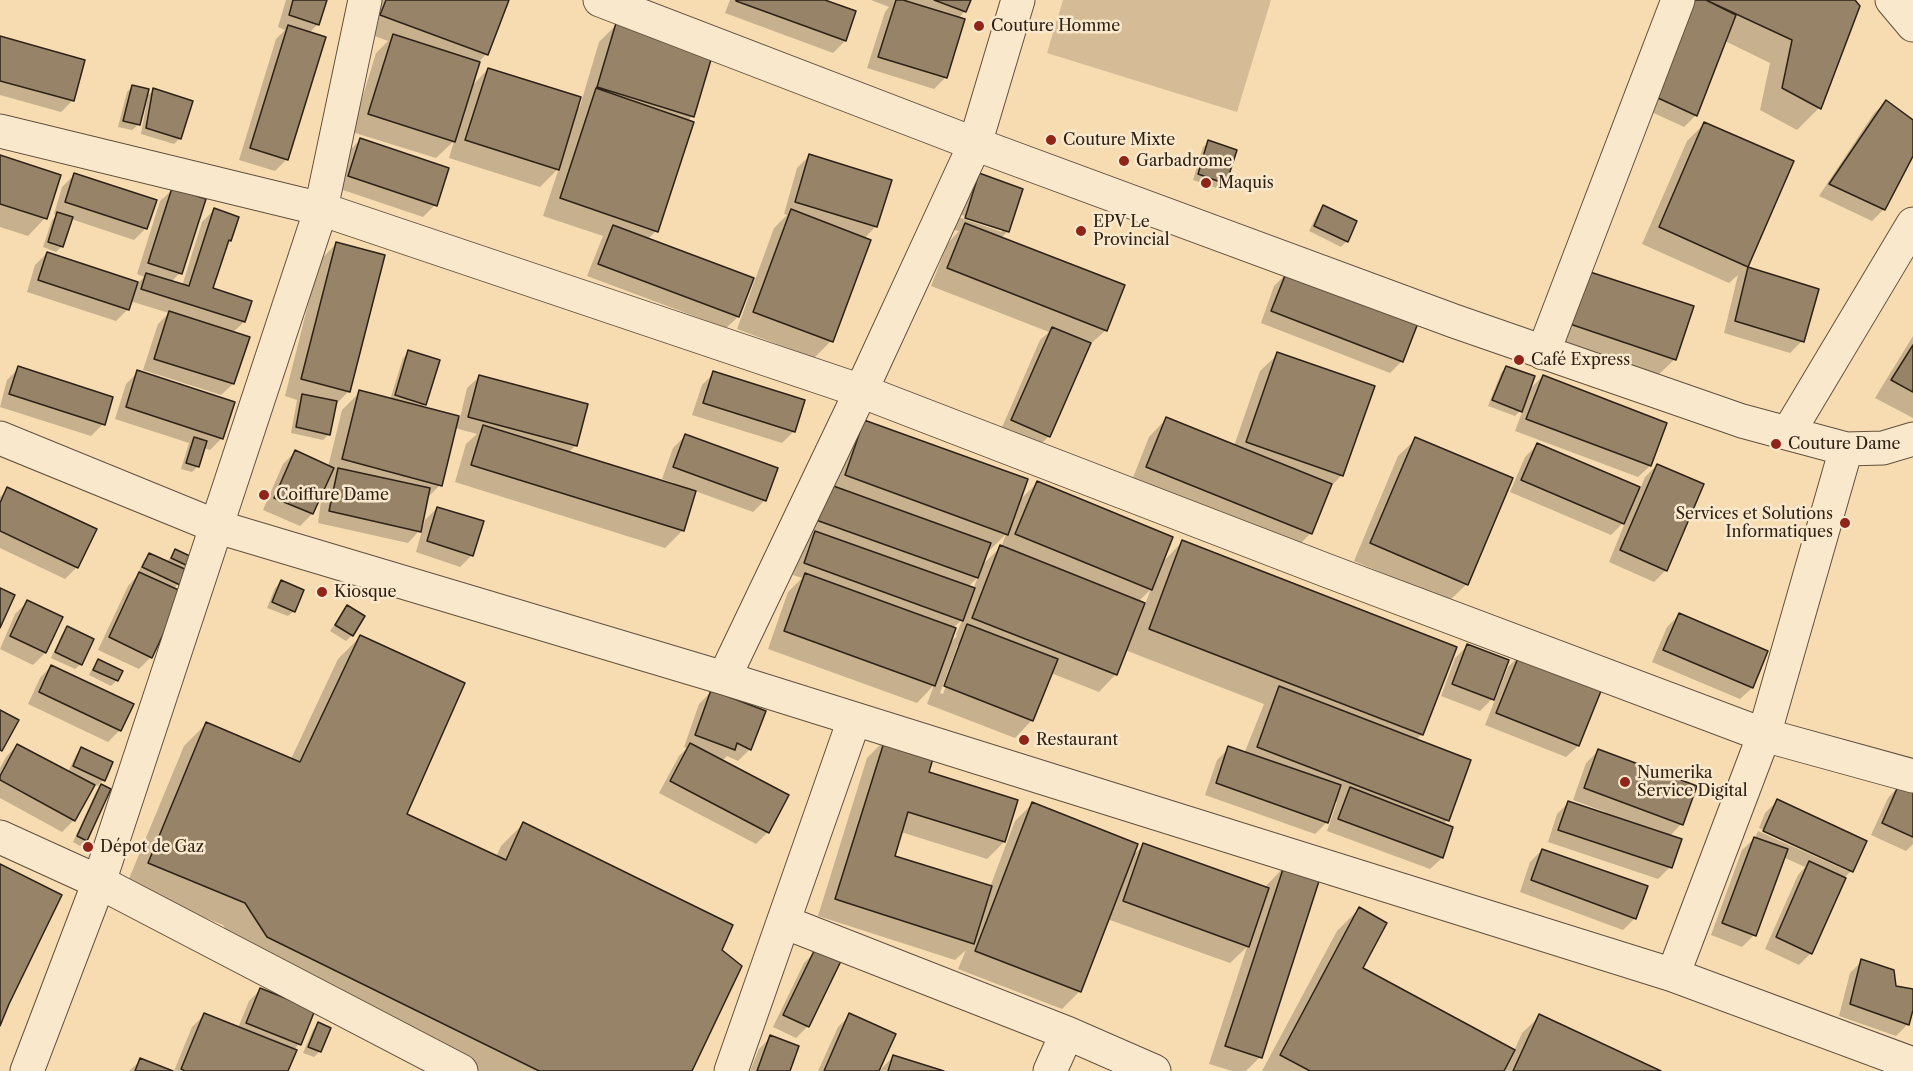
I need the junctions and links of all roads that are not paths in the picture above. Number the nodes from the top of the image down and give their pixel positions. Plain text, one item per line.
1 (364, 0) edge
2 (600, 0) edge
3 (1018, 0) edge
4 (1678, 0) edge
5 (1892, 0) edge
6 (1913, 25) edge
7 (0, 131) edge
8 (975, 144) junction
9 (321, 209) junction
10 (1913, 224) edge
11 (1543, 353) junction
12 (861, 391) junction
13 (1788, 434) junction
14 (0, 438) edge
15 (1913, 439) edge
16 (1846, 449) junction
17 (218, 527) junction
18 (724, 678) junction
19 (854, 720) junction
20 (1764, 735) junction
21 (1913, 776) edge
22 (0, 837) edge
23 (99, 882) junction
24 (784, 922) junction
25 (1673, 975) junction
26 (1066, 1033) junction
27 (1913, 1064) edge
28 (27, 1071) edge
29 (461, 1071) edge
30 (731, 1071) edge
31 (1050, 1071) edge
32 (1154, 1071) edge

1 - 9 street
2 - 8 street
3 - 8 street
4 - 11 street
5 - 6 street
7 - 9 street
8 - 11 street
8 - 12 street
9 - 12 street
9 - 17 street
10 - 13 street
11 - 13 street
12 - 18 street
12 - 20 street
13 - 16 street
14 - 17 street
15 - 16 street
16 - 20 street
17 - 18 street
17 - 23 street
18 - 19 street
19 - 24 street
19 - 25 street
20 - 21 street
20 - 25 street
22 - 23 street
23 - 28 street
23 - 29 street
24 - 26 street
24 - 30 street
25 - 27 street
26 - 31 street
26 - 32 street

